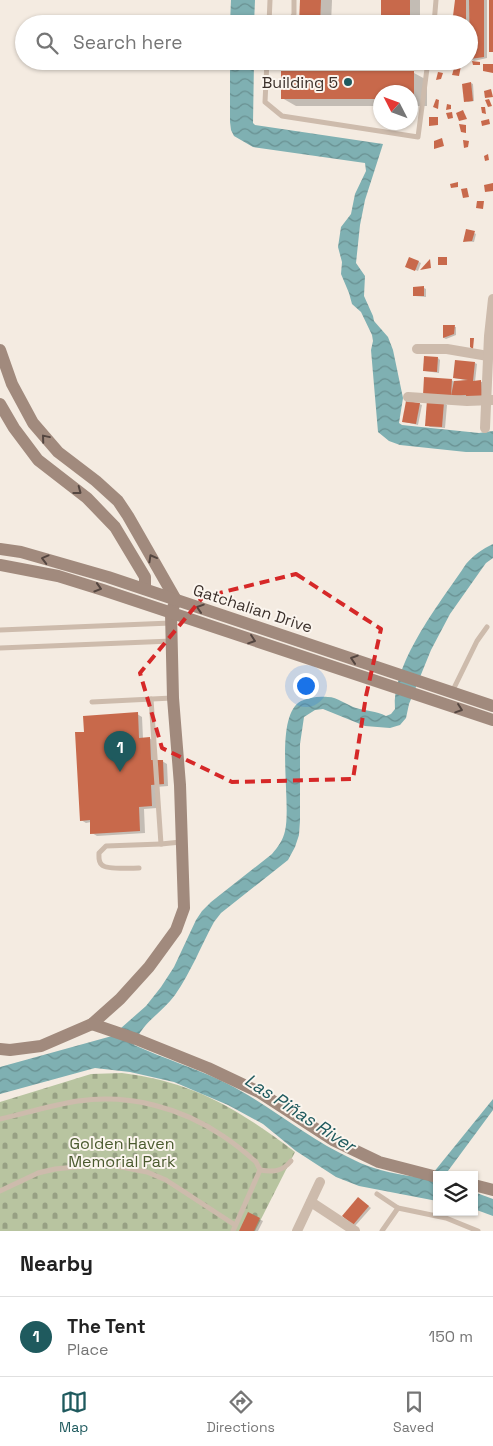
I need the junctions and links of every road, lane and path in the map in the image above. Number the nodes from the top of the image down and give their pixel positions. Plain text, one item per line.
1 (270, 0) edge
2 (294, 0) edge
3 (436, 0) edge
4 (269, 15) edge
5 (294, 15) edge
6 (435, 15) edge
7 (267, 70) edge
8 (427, 70) edge
9 (493, 299) edge
10 (491, 336) edge
11 (417, 349) dead end
12 (0, 350) edge
13 (488, 356) junction
14 (408, 396) dead end
15 (490, 400) edge
16 (0, 404) edge
17 (484, 428) dead end
18 (0, 549) edge
19 (0, 565) edge
20 (145, 589) junction
21 (173, 612) junction
22 (487, 627) dead end
23 (0, 630) edge
24 (172, 641) junction
25 (0, 648) edge
26 (452, 692) junction
27 (173, 698) junction
28 (151, 699) junction
29 (92, 702) dead end
30 (493, 706) edge
31 (493, 720) edge
32 (182, 842) junction
33 (161, 844) junction
34 (139, 868) dead end
35 (92, 1024) junction
36 (0, 1049) edge
37 (0, 1119) edge
38 (291, 1162) dead end
39 (260, 1170) junction
40 (432, 1175) edge
41 (320, 1182) dead end
42 (478, 1186) edge
43 (493, 1190) edge
44 (0, 1191) edge
45 (377, 1194) dead end
46 (311, 1202) junction
47 (398, 1208) junction
48 (234, 1228) edge
49 (297, 1231) edge
50 (355, 1231) edge
51 (382, 1231) edge
52 (478, 1231) edge

1 - 4 lane
2 - 5 lane
3 - 6 lane
7 - 8 lane
9 - 10 street
10 - 13 street
11 - 13 street
21 -> 12 street
13 - 15 street
14 - 15 street
15 - 17 street
16 -> 20 street
20 -> 18 street, Gatchalian Drive
19 -> 21 street, Gatchalian Drive
20 - 21 street, Gatchalian Drive
21 - 23 lane
21 - 24 street
26 -> 21 street, Gatchalian Drive
21 -> 31 street, Gatchalian Drive
22 - 26 lane
24 - 25 lane
24 - 27 street
26 - 30 street, Gatchalian Drive
27 - 28 lane
27 - 32 street
28 - 29 lane
28 - 33 lane
32 - 33 lane
32 - 35 street
33 - 34 lane
35 - 36 street
35 - 40 street
37 - 39 lane
38 - 39 lane
39 - 48 lane
41 - 46 street
42 - 43 street
44 - 48 lane
45 - 47 lane
46 - 49 street
46 - 50 street
47 - 51 lane
47 - 52 lane

